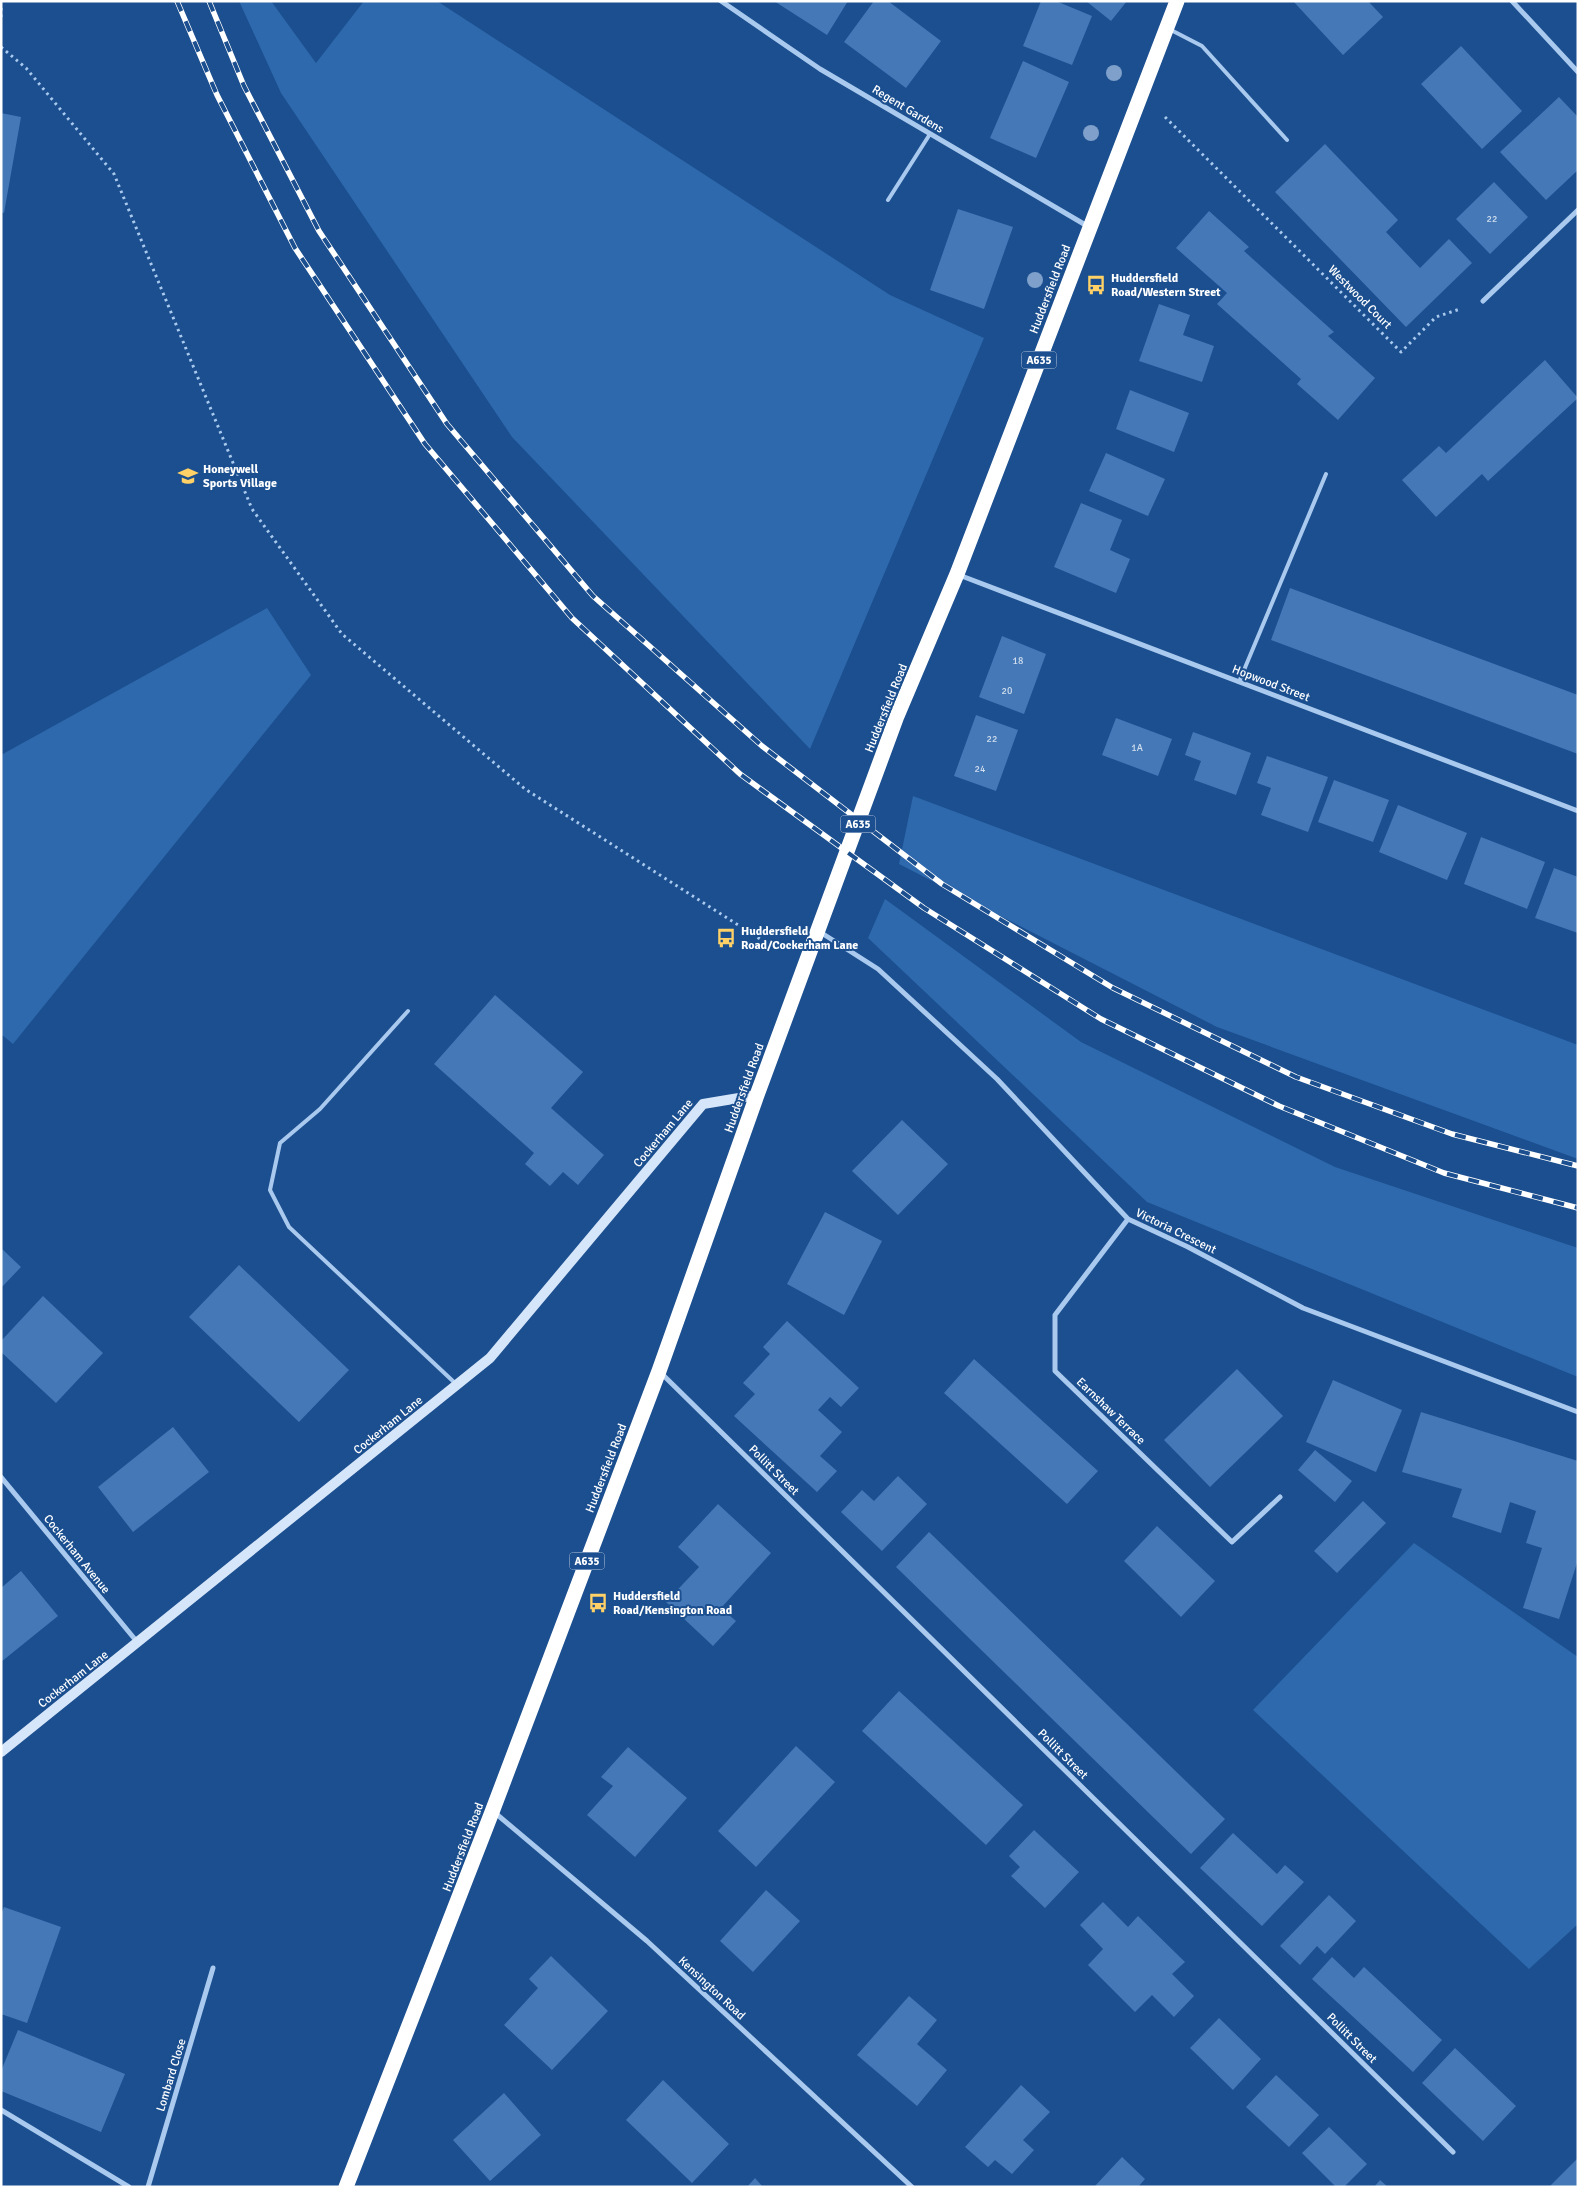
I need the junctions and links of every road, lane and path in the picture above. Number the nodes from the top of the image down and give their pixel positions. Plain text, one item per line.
1 (721, 1) edge
2 (1177, 1) edge
3 (1512, 1) edge
4 (1, 8) edge
5 (1, 20) edge
6 (1167, 28) junction
7 (1, 47) edge
8 (1578, 72) edge
9 (1141, 93) junction
10 (930, 134) junction
11 (1287, 140) dead end
12 (888, 200) dead end
13 (1578, 210) edge
14 (1090, 227) junction
15 (1483, 301) joint
16 (1326, 474) dead end
17 (958, 574) junction
18 (1239, 682) junction
19 (1578, 811) edge
20 (819, 931) junction
21 (805, 968) junction
22 (408, 1010) dead end
23 (756, 1096) junction
24 (1128, 1219) junction
25 (659, 1370) junction
26 (456, 1385) junction
27 (1578, 1412) edge
28 (1, 1477) edge
29 (1280, 1497) dead end
30 (138, 1644) junction
31 (1, 1752) edge
32 (492, 1812) junction
33 (213, 1968) dead end
34 (1, 2110) edge
35 (1453, 2152) dead end
36 (129, 2187) edge
37 (148, 2187) edge
38 (346, 2187) edge
39 (912, 2187) edge

1 - 10 street, Regent Gardens
2 - 6 highway, Huddersfield Road / A635
3 - 8 street
4 - 5 path
6 - 9 highway, Huddersfield Road / A635
6 - 11 lane
7 - 21 path
9 - 14 highway, Huddersfield Road / A635
9 - 15 path, Westwood Court
10 - 12 lane
10 - 14 street, Regent Gardens
13 - 15 street
14 - 17 highway, Huddersfield Road / A635
16 - 18 lane
17 - 18 street, Hopwood Street
17 - 20 highway, Huddersfield Road / A635
18 - 19 street, Hopwood Street
20 - 21 highway, Huddersfield Road / A635
20 - 24 street, Victoria Crescent
21 - 23 highway, Huddersfield Road / A635
22 - 26 lane
23 - 25 highway, Huddersfield Road / A635
23 - 26 street, Cockerham Lane
24 - 27 street, Victoria Crescent
24 - 29 street, Earnshaw Terrace
25 - 32 highway, Huddersfield Road / A635
25 - 35 street, Pollitt Street
26 - 30 street, Cockerham Lane
28 - 30 street, Cockerham Avenue
30 - 31 street, Cockerham Lane
32 - 38 highway, Huddersfield Road / A635
32 - 39 street, Kensington Road
33 - 37 street, Lombard Close
34 - 36 street

